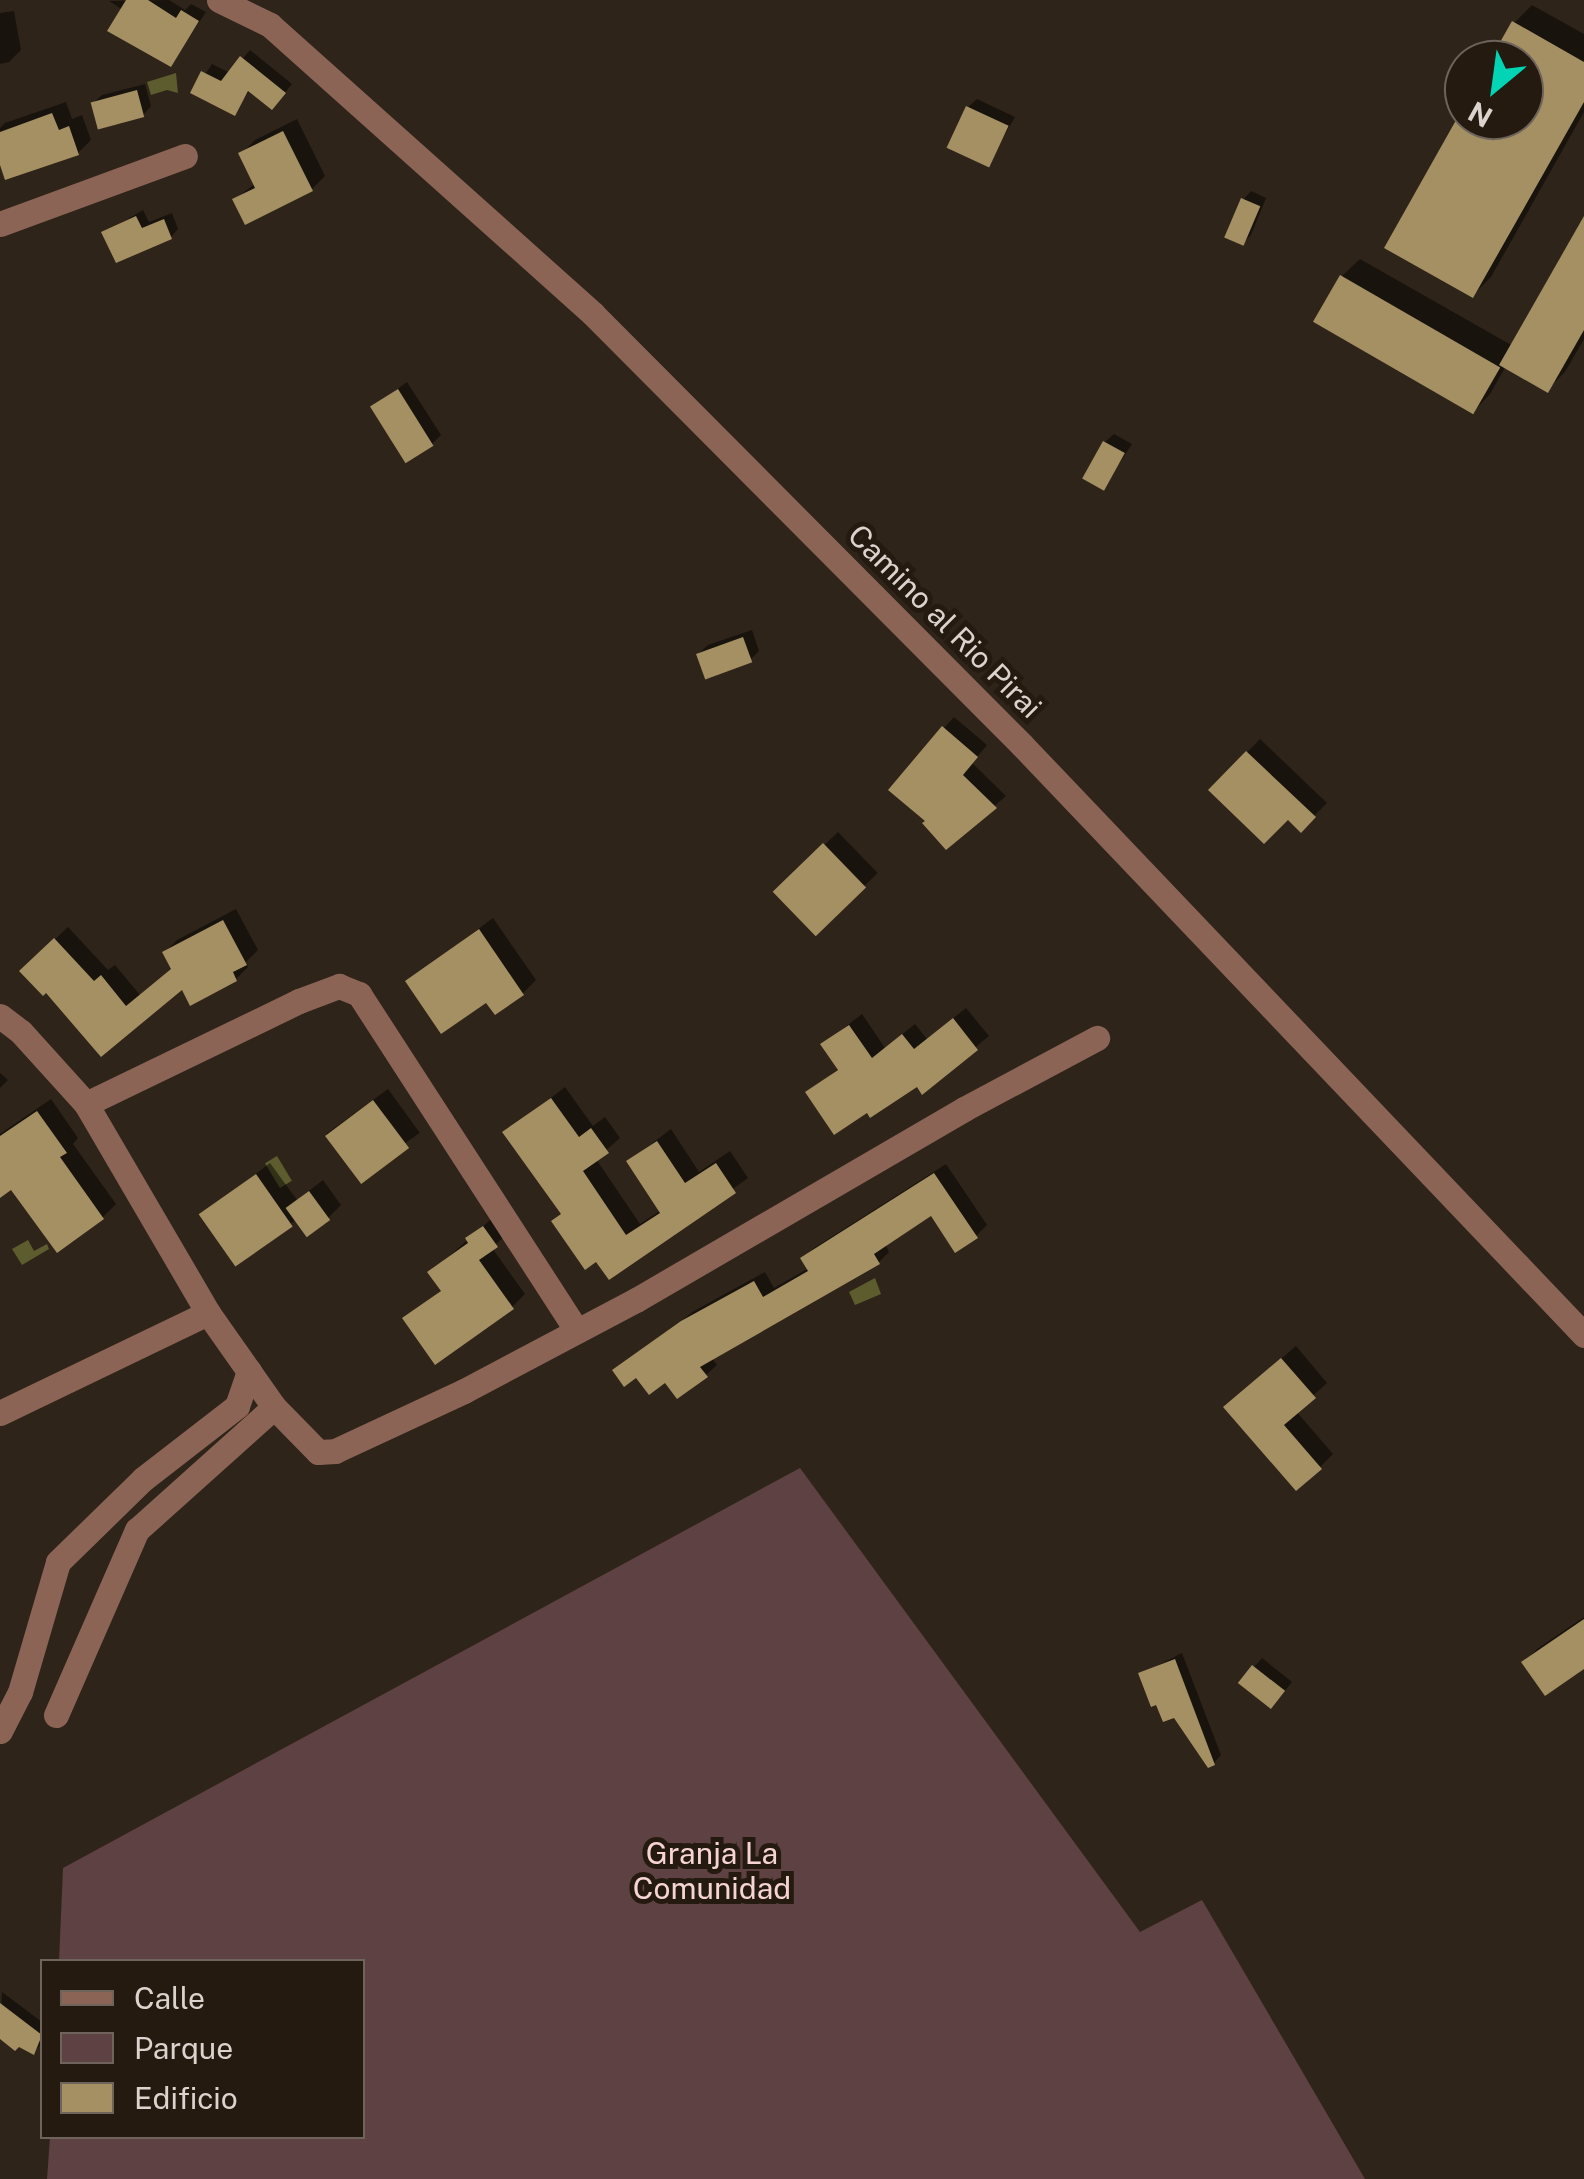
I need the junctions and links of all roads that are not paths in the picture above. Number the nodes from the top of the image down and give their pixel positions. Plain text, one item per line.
1 (220, 0) edge
2 (185, 156) dead end
3 (0, 224) edge
4 (0, 1016) edge
5 (1097, 1038) dead end
6 (86, 1104) junction
7 (208, 1314) junction
8 (577, 1331) junction
9 (1584, 1335) edge
10 (249, 1371) junction
11 (274, 1407) junction
12 (0, 1413) edge
13 (56, 1715) dead end
14 (0, 1732) edge

1 - 9 street, Camino al Rio Pirai
2 - 3 street
4 - 6 street
5 - 8 street
6 - 7 street
6 - 8 street
7 - 10 street
7 - 12 street
8 - 11 street
10 - 11 street
10 - 14 street
11 - 13 street

